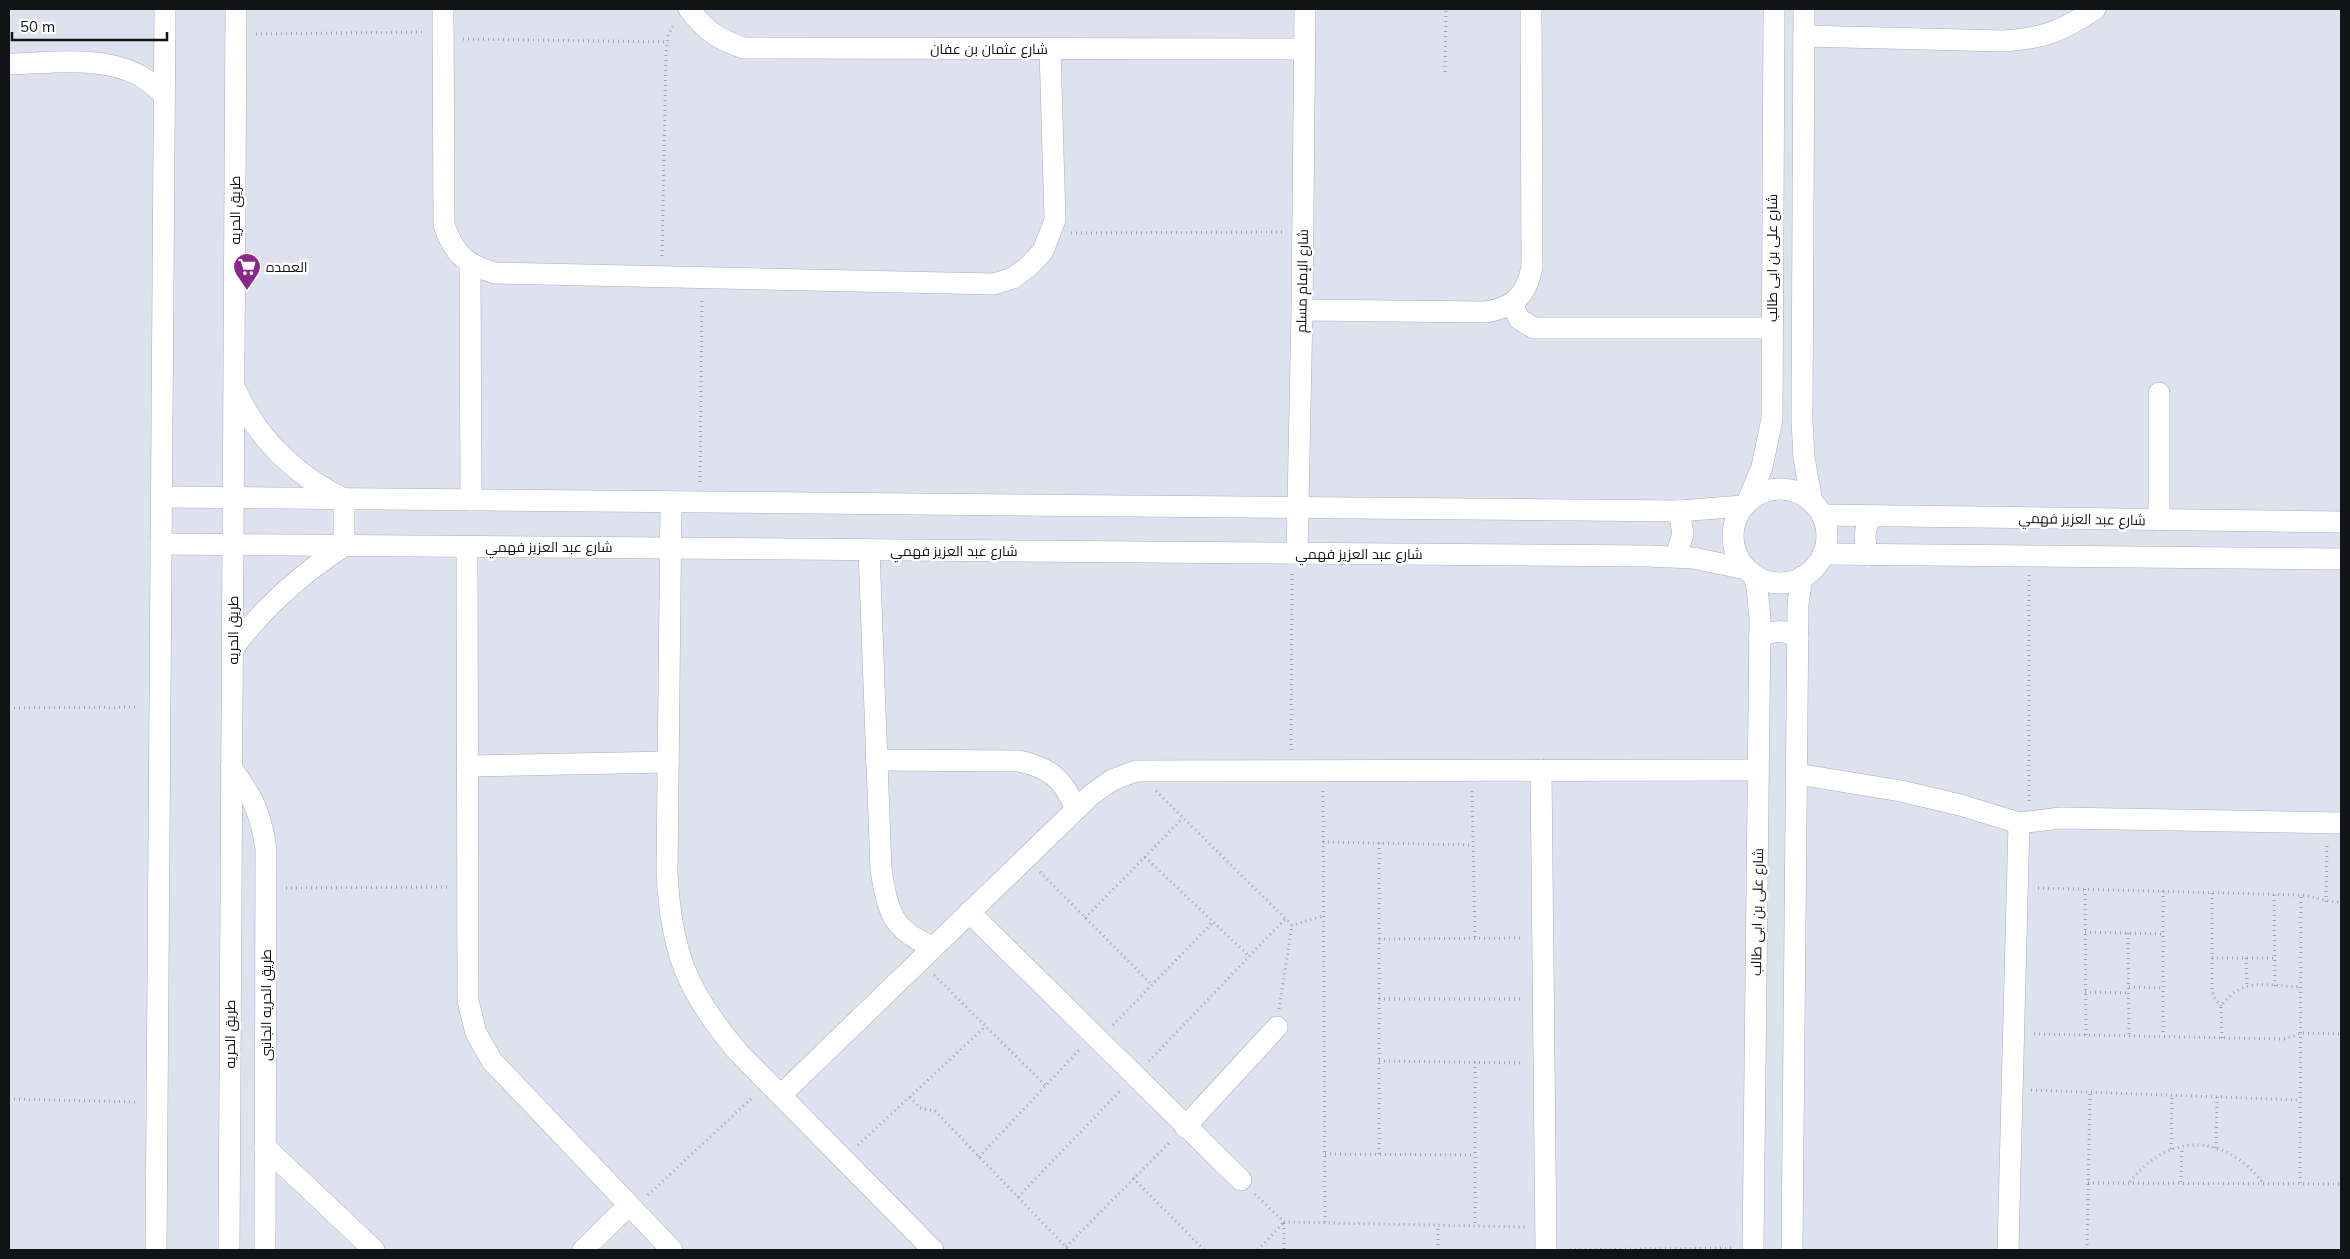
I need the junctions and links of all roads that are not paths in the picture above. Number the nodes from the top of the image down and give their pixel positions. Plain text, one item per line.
1 (165, 9) edge
2 (236, 9) edge
3 (443, 9) edge
4 (1304, 9) edge
5 (1531, 9) edge
6 (1774, 9) edge
7 (1804, 9) edge
8 (2095, 9) edge
9 (682, 15) edge
10 (1804, 36) junction
11 (1050, 49) junction
12 (1304, 49) junction
13 (9, 64) edge
14 (164, 94) junction
15 (470, 263) junction
16 (1512, 303) junction
17 (1302, 310) junction
18 (1772, 328) junction
19 (234, 386) junction
20 (2159, 393) dead end
21 (1772, 419) junction
22 (1802, 420) junction
23 (162, 497) junction
24 (233, 498) junction
25 (344, 499) junction
26 (471, 500) junction
27 (671, 502) junction
28 (1745, 504) junction
29 (1298, 508) junction
30 (1817, 508) junction
31 (1679, 511) junction
32 (1871, 516) junction
33 (2159, 520) junction
34 (2341, 522) edge
35 (161, 544) junction
36 (233, 545) junction
37 (344, 546) junction
38 (467, 547) junction
39 (671, 548) junction
40 (869, 550) junction
41 (1294, 553) junction
42 (1823, 554) junction
43 (1869, 555) junction
44 (1676, 556) junction
45 (2341, 559) edge
46 (1749, 571) junction
47 (1802, 577) junction
48 (1760, 638) junction
49 (1798, 638) junction
50 (234, 647) junction
51 (876, 760) junction
52 (668, 762) junction
53 (467, 766) junction
54 (232, 768) junction
55 (1541, 770) junction
56 (1758, 770) junction
57 (1796, 774) junction
58 (1076, 809) junction
59 (2024, 822) junction
60 (2334, 823) edge
61 (969, 912) junction
62 (926, 954) junction
63 (1276, 1027) road end
64 (774, 1089) junction
65 (1185, 1127) junction
66 (265, 1148) junction
67 (1241, 1180) road end
68 (631, 1207) junction
69 (156, 1240) edge
70 (1753, 1249) edge
71 (147, 1250) edge
72 (229, 1250) edge
73 (265, 1250) edge
74 (374, 1250) edge
75 (583, 1250) edge
76 (672, 1250) edge
77 (933, 1250) edge
78 (1546, 1250) edge
79 (1792, 1250) edge
80 (2008, 1250) edge

1 - 14 street
2 - 19 street, طريق الحريه
3 - 15 street
4 - 12 street, شارع الإمام مسلم
5 - 16 street
6 - 18 street, شارع على بن ابى طالب
7 - 10 street
8 - 10 street
9 - 11 street, شارع عثمان بن عفان
10 - 22 street
11 - 12 street, شارع عثمان بن عفان
11 - 15 street
12 - 17 street, شارع الإمام مسلم
13 - 14 street
14 - 23 street
15 - 26 street
16 - 17 street
16 - 18 street
17 - 29 street, شارع الإمام مسلم
18 - 21 street, شارع على بن ابى طالب
19 - 24 street, طريق الحريه
19 - 25 street
20 - 33 street
21 - 22 street
21 - 28 street, شارع على بن ابى طالب
22 - 30 street
23 - 24 street
23 - 35 street
24 - 25 street
24 - 36 street, طريق الحريه
25 - 26 street
25 - 37 street
26 - 27 street
27 - 29 street
27 - 39 street
28 - 30 street
28 - 31 street
28 - 46 street
29 - 31 street
29 - 41 street, شارع الإمام مسلم
30 - 32 street, شارع عبد العزيز فهمي
30 - 42 street
31 - 44 street
32 - 33 street, شارع عبد العزيز فهمي
32 - 43 street
33 - 34 street, شارع عبد العزيز فهمي
35 - 36 street, شارع عبد العزيز فهمي
35 - 69 street
36 - 37 street, شارع عبد العزيز فهمي
36 - 50 street, طريق الحريه
37 - 38 street, شارع عبد العزيز فهمي
37 - 50 street
38 - 39 street, شارع عبد العزيز فهمي
38 - 53 street
39 - 40 street, شارع عبد العزيز فهمي
39 - 52 street
40 - 41 street, شارع عبد العزيز فهمي
40 - 51 street
41 - 44 street, شارع عبد العزيز فهمي
42 - 43 street
42 - 47 street
43 - 45 street
44 - 46 street, شارع عبد العزيز فهمي
46 - 47 street
46 - 48 street, شارع على بن ابى طالب
47 - 49 street
48 - 49 street
48 - 56 street, شارع على بن ابى طالب
49 - 57 street
50 - 54 street, طريق الحريه
51 - 58 street
51 - 62 street
52 - 53 street
52 - 64 street
53 - 68 street
54 - 66 street, طريق الحريه الجانبى
54 - 72 street, طريق الحريه
55 - 56 street
55 - 58 street
55 - 78 street
56 - 70 street, شارع على بن ابى طالب
57 - 59 street
57 - 79 street
58 - 61 street
59 - 60 street
59 - 80 street
61 - 62 street
61 - 65 street
62 - 64 street
63 - 65 street
64 - 77 street
65 - 67 street
66 - 73 street, طريق الحريه الجانبى
66 - 74 street
68 - 75 street
68 - 76 street
69 - 71 street

